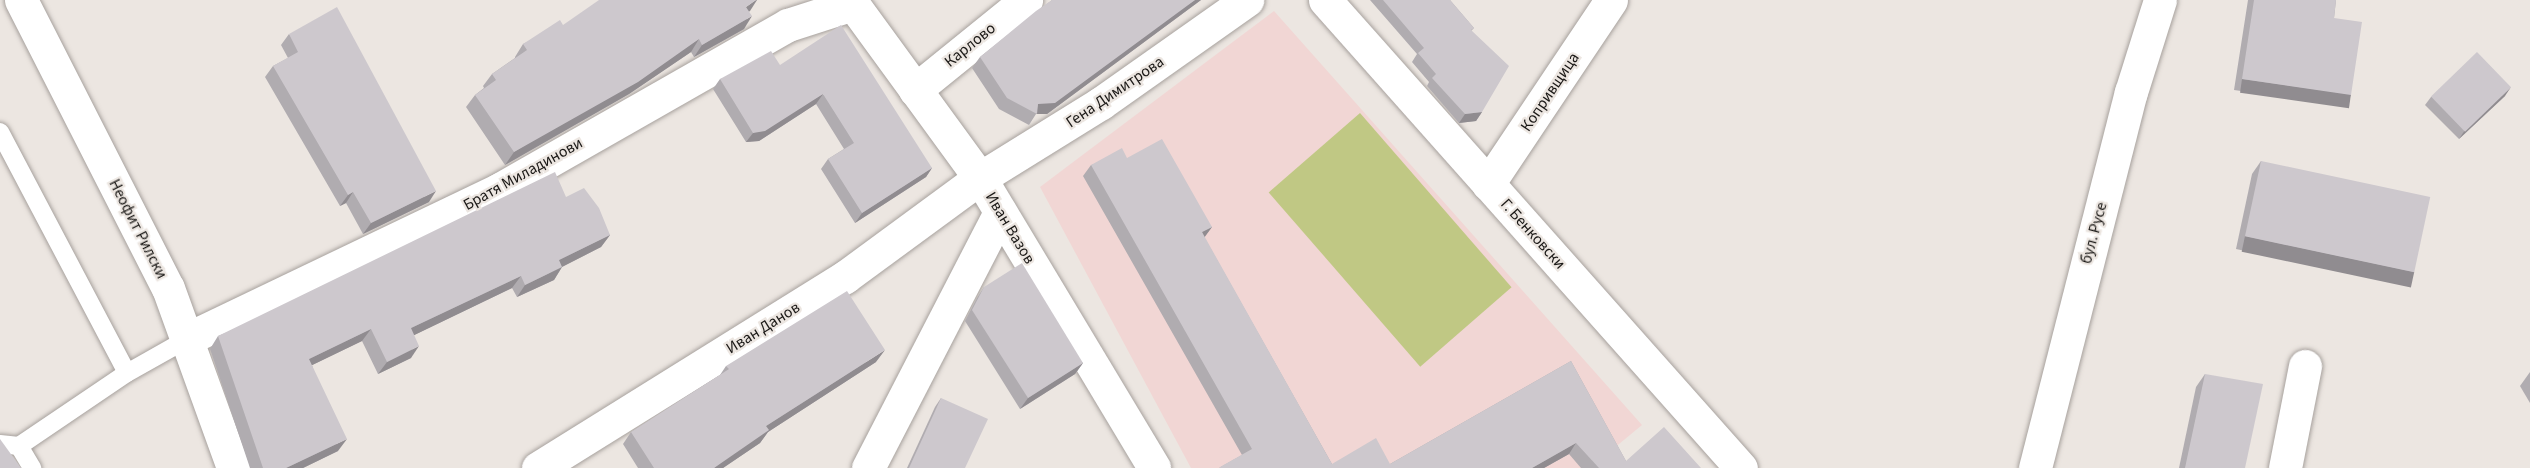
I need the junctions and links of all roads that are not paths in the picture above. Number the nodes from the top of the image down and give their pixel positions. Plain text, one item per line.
1 (21, 0) edge
2 (1026, 0) edge
3 (1246, 0) edge
4 (1325, 0) edge
5 (1611, 0) edge
6 (2160, 0) edge
7 (851, 2) edge
8 (915, 90) junction
9 (0, 132) edge
10 (980, 178) junction
11 (1488, 184) junction
12 (1000, 212) junction
13 (189, 338) junction
14 (2305, 366) dead end
15 (127, 372) junction
16 (0, 444) edge
17 (19, 446) junction
18 (32, 468) edge
19 (232, 468) edge
20 (538, 468) edge
21 (868, 468) edge
22 (1154, 468) edge
23 (1741, 468) edge
24 (2035, 468) edge
25 (2285, 468) edge

1 - 13 street, Неофит Рилски
2 - 8 street, Карлово
3 - 10 street, Гена Димитрова
4 - 11 street, Г. Бенковски
5 - 11 street, Копривщица
6 - 24 street, бул. Русе
7 - 8 street, Иван Вазов
7 - 13 street, Братя Миладинови
8 - 10 street, Иван Вазов
9 - 15 lane
10 - 12 street, Иван Вазов
10 - 20 street, Иван Данов
11 - 23 street, Г. Бенковски
12 - 21 street
12 - 22 street, Иван Вазов
13 - 15 lane
13 - 19 street, Неофит Рилски
14 - 25 street
15 - 17 lane
16 - 17 lane
17 - 18 lane

